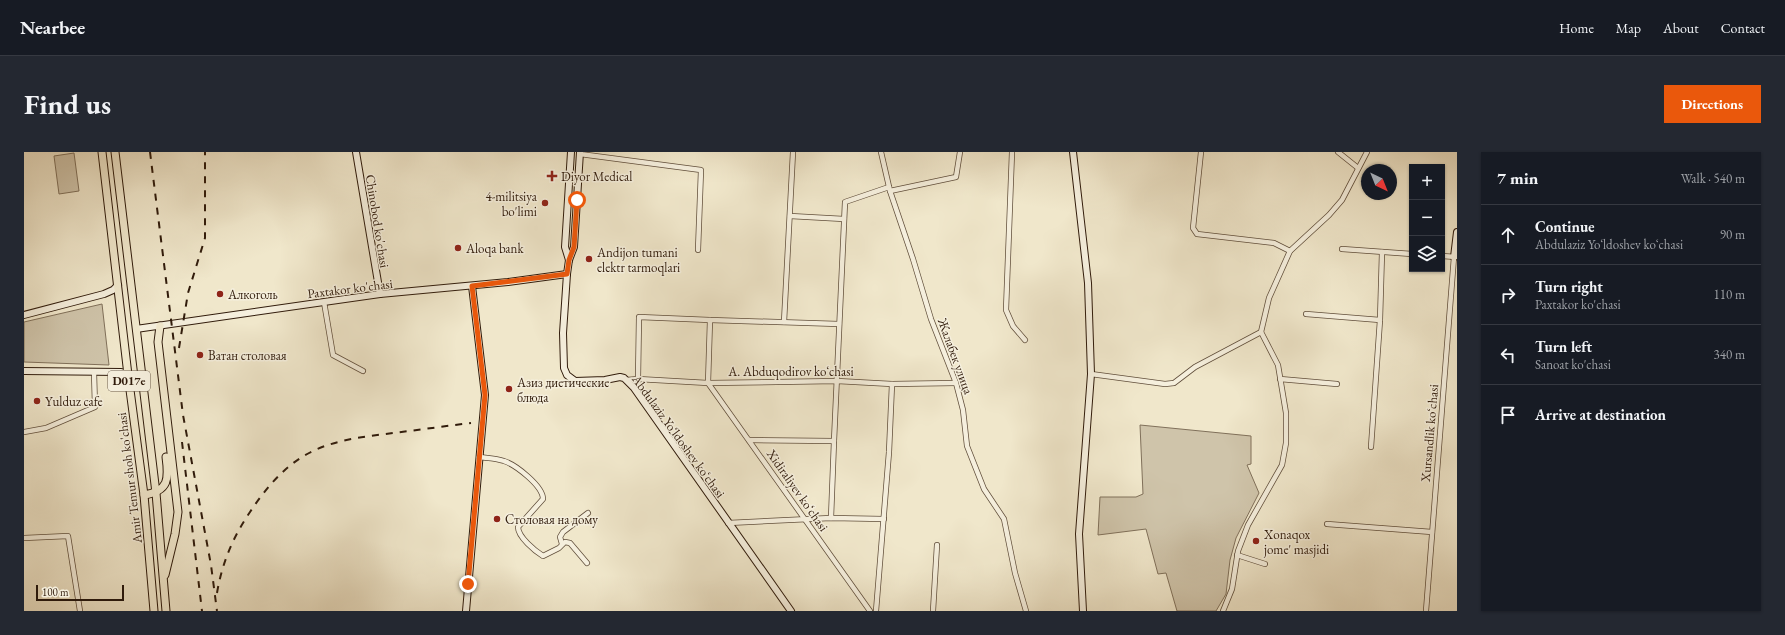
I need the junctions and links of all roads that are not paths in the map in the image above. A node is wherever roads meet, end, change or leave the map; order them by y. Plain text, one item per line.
1 (102, 152) edge
2 (115, 152) edge
3 (356, 152) edge
4 (571, 152) edge
5 (793, 152) edge
6 (880, 152) edge
7 (960, 152) edge
8 (1012, 152) edge
9 (1073, 152) edge
10 (1201, 152) edge
11 (1338, 152) edge
12 (1367, 152) edge
13 (580, 153) edge
14 (1358, 168) junction
15 (890, 189) junction
16 (790, 216) junction
17 (844, 219) junction
18 (1457, 232) edge
19 (1342, 249) dead end
20 (698, 250) dead end
21 (1290, 250) junction
22 (1382, 252) junction
23 (1409, 254) edge
24 (1445, 256) edge
25 (1456, 257) edge
26 (569, 260) junction
27 (567, 274) junction
28 (118, 285) junction
29 (472, 286) junction
30 (380, 294) junction
31 (324, 302) junction
32 (1306, 314) dead end
33 (24, 315) edge
34 (710, 320) junction
35 (1380, 320) junction
36 (784, 322) junction
37 (839, 324) junction
38 (160, 326) junction
39 (136, 329) junction
40 (1261, 332) junction
41 (1025, 340) dead end
42 (24, 371) edge
43 (363, 371) dead end
44 (94, 372) junction
45 (1091, 374) junction
46 (128, 376) junction
47 (638, 379) junction
48 (1280, 379) junction
49 (626, 380) junction
50 (837, 382) junction
51 (708, 383) junction
52 (956, 383) junction
53 (892, 384) junction
54 (1337, 384) dead end
55 (24, 432) edge
56 (749, 440) junction
57 (834, 441) junction
58 (1371, 448) dead end
59 (480, 456) junction
60 (156, 493) junction
61 (144, 495) junction
62 (588, 513) dead end
63 (831, 518) junction
64 (805, 519) junction
65 (884, 519) junction
66 (728, 523) junction
67 (1327, 524) dead end
68 (1432, 532) junction
69 (24, 538) edge
70 (562, 544) junction
71 (937, 545) dead end
72 (1237, 555) junction
73 (587, 563) dead end
74 (1265, 564) dead end
75 (164, 579) junction
76 (80, 611) edge
77 (154, 611) edge
78 (166, 611) edge
79 (466, 611) edge
80 (791, 611) edge
81 (870, 611) edge
82 (876, 611) edge
83 (933, 611) edge
84 (1026, 611) edge
85 (1083, 611) edge
86 (1223, 611) edge
87 (1426, 611) edge

1 - 28 main road, Amir Temur shoh ko'chasi / D017e
2 - 39 main road, Amir Temur shoh ko'chasi / D017e
3 - 30 main road, Chinobod ko'chasi
4 - 26 main road, Abdulaziz Yoʻldoshev koʻchasi
5 - 16 street
6 - 15 street, Жалабек улица
7 - 15 street
8 - 41 street
9 - 45 main road
10 - 21 street
11 - 14 street
12 - 14 street
13 - 20 street
13 - 26 main road, Abdulaziz Yoʻldoshev koʻchasi
14 - 21 street
15 - 17 street
15 - 52 street, Жалабек улица
16 - 17 street
16 - 36 street
17 - 37 street
18 - 25 main road
19 - 22 street
21 - 40 street
22 - 23 street
22 - 35 street
24 - 25 street
25 - 68 street, Xursandlik koʻchasi
26 - 27 main road, Abdulaziz Yoʻldoshev koʻchasi
27 - 29 main road, Paxtakor ko'chasi
27 - 49 main road, Abdulaziz Yoʻldoshev koʻchasi
28 - 33 main road
28 - 46 main road, Amir Temur shoh ko'chasi / D017e
29 - 30 main road, Paxtakor ko'chasi
29 - 59 main road
30 - 31 main road, Paxtakor ko'chasi
31 - 38 main road, Paxtakor ko'chasi
31 - 43 street
32 - 35 street
34 - 36 street
34 - 47 street
34 - 51 street
35 - 58 street
36 - 37 street
37 - 50 street
38 - 39 main road, Paxtakor ko'chasi
38 - 60 main road
38 - 75 main road
39 - 60 main road, Amir Temur shoh ko'chasi / D017e
40 - 45 street
40 - 48 street
42 - 44 main road
44 - 46 main road
44 - 55 street
45 - 85 main road
46 - 61 main road, Amir Temur shoh ko'chasi / D017e
47 - 49 street, A. Abduqodirov koʻchasi
47 - 51 street, A. Abduqodirov koʻchasi
48 - 54 street
48 - 72 street
49 - 66 main road, Abdulaziz Yoʻldoshev koʻchasi
50 - 51 street, A. Abduqodirov koʻchasi
50 - 53 street, A. Abduqodirov koʻchasi
50 - 57 street
51 - 56 street, Xidiraliyev koʻchasi
52 - 53 street, A. Abduqodirov koʻchasi
52 - 84 street, Жалабек улица
53 - 65 street
56 - 57 street
56 - 64 street, Xidiraliyev koʻchasi
57 - 63 street
59 - 70 street
59 - 79 main road
60 - 61 main road
60 - 75 main road, Amir Temur shoh ko'chasi / D017e
61 - 77 main road, Amir Temur shoh ko'chasi / D017e
62 - 70 street
63 - 64 street
63 - 65 street
64 - 66 street
64 - 81 street, Xidiraliyev koʻchasi
65 - 82 street
66 - 80 main road, Abdulaziz Yoʻldoshev koʻchasi
67 - 68 street
68 - 87 street, Xursandlik koʻchasi
69 - 76 street
70 - 73 street
71 - 83 street
72 - 74 street
72 - 86 street
75 - 78 main road, Amir Temur shoh ko'chasi / D017e

